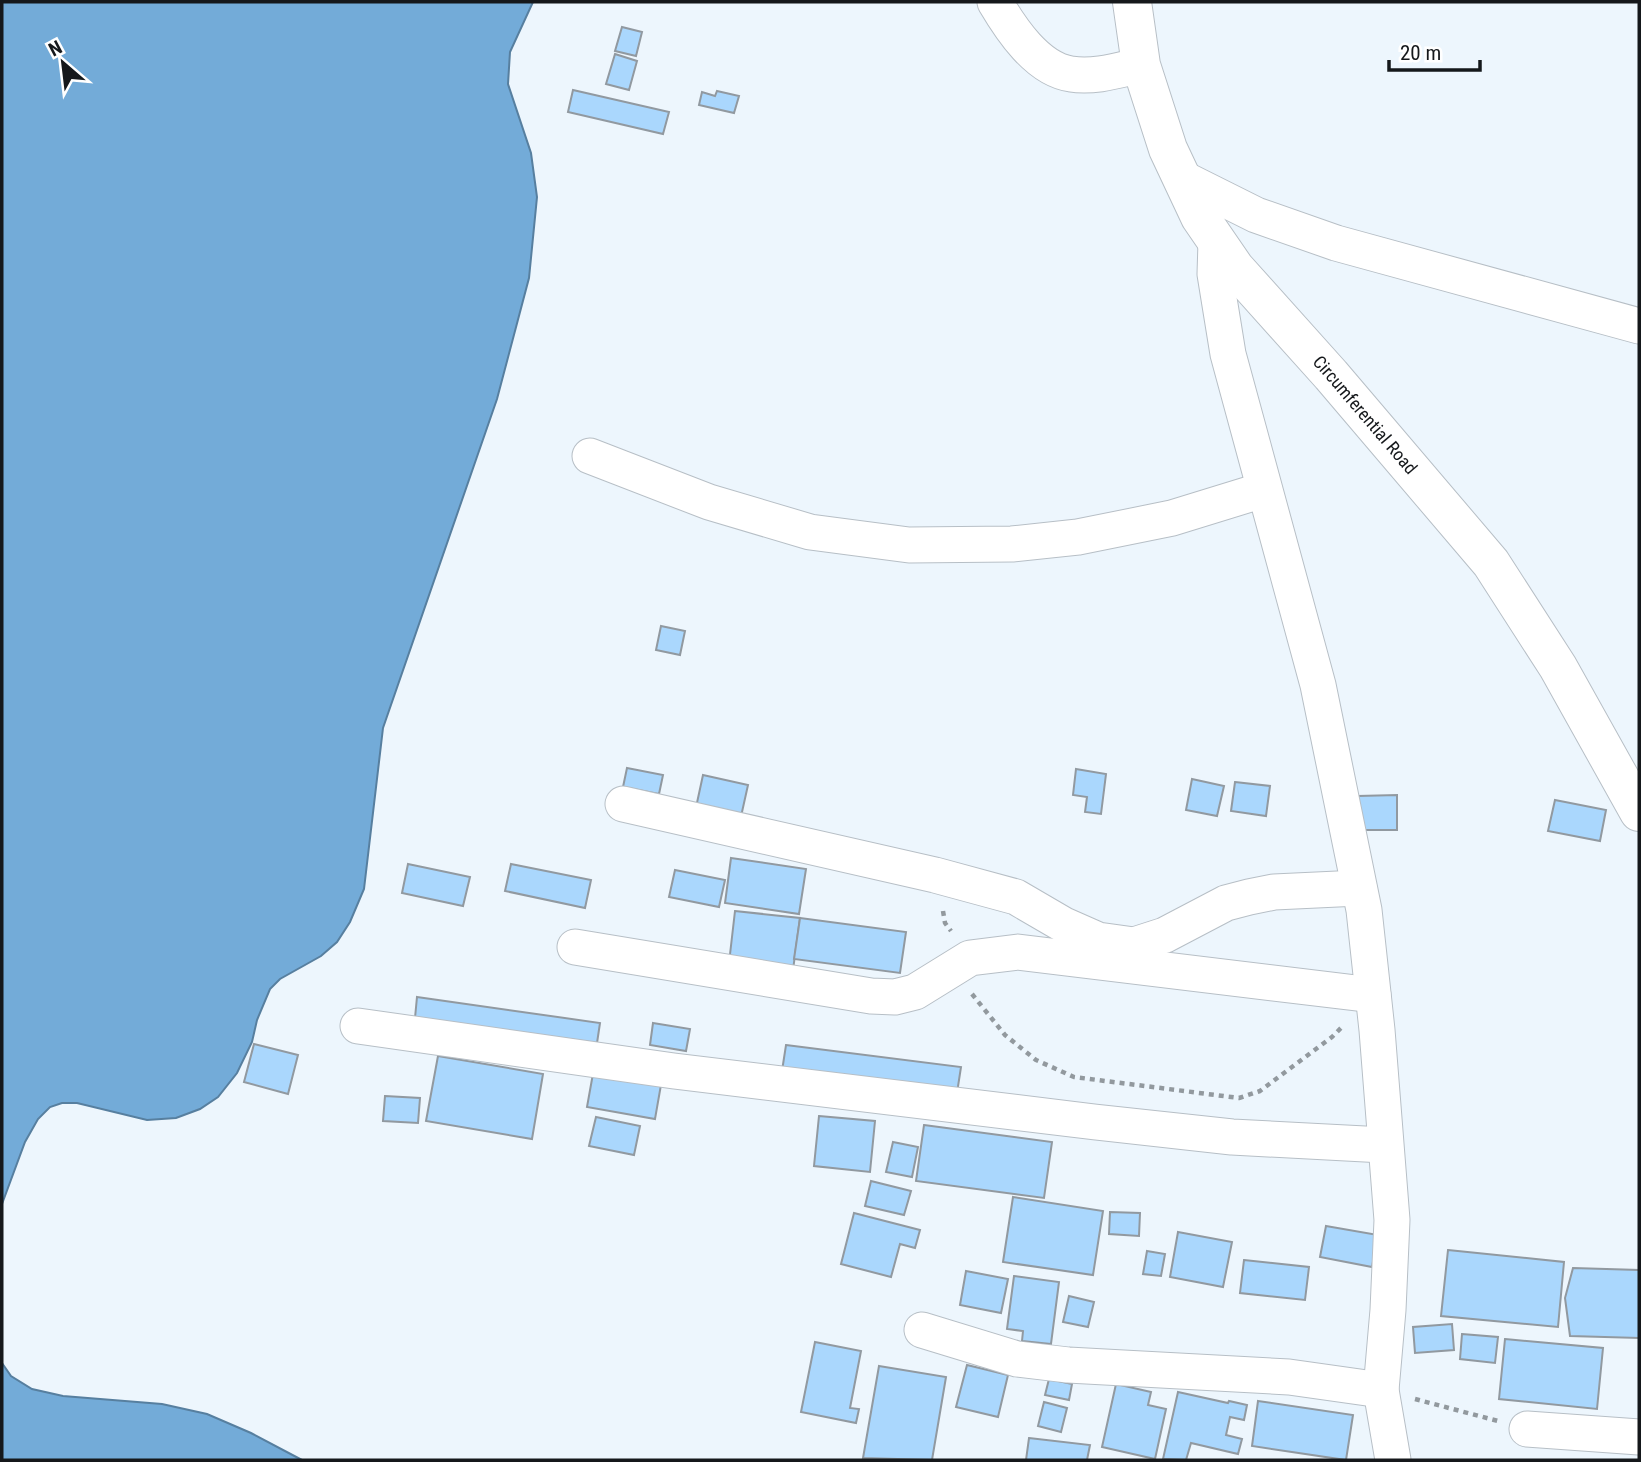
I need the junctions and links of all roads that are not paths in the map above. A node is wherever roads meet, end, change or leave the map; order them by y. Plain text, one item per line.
1 (995, 2) edge
2 (1132, 2) edge
3 (1141, 65) junction
4 (1182, 178) junction
5 (1216, 242) junction
6 (1639, 326) edge
7 (590, 456) dead end
8 (1264, 490) junction
9 (623, 804) dead end
10 (1639, 813) edge
11 (1359, 888) junction
12 (575, 947) dead end
13 (1373, 995) junction
14 (358, 1026) dead end
15 (1384, 1145) junction
16 (922, 1330) dead end
17 (1381, 1390) junction
18 (1527, 1429) road end
19 (1639, 1437) edge
20 (1393, 1460) edge

1 - 3 street
2 - 3 main road, Circumferential Road
3 - 4 main road, Circumferential Road
4 - 5 main road, Circumferential Road
4 - 6 street
5 - 8 street
5 - 10 main road, Circumferential Road
7 - 8 street
8 - 11 street
9 - 11 street
11 - 13 street
12 - 13 street
13 - 15 street
14 - 15 street
15 - 17 street
16 - 17 street
17 - 20 street
18 - 19 street

